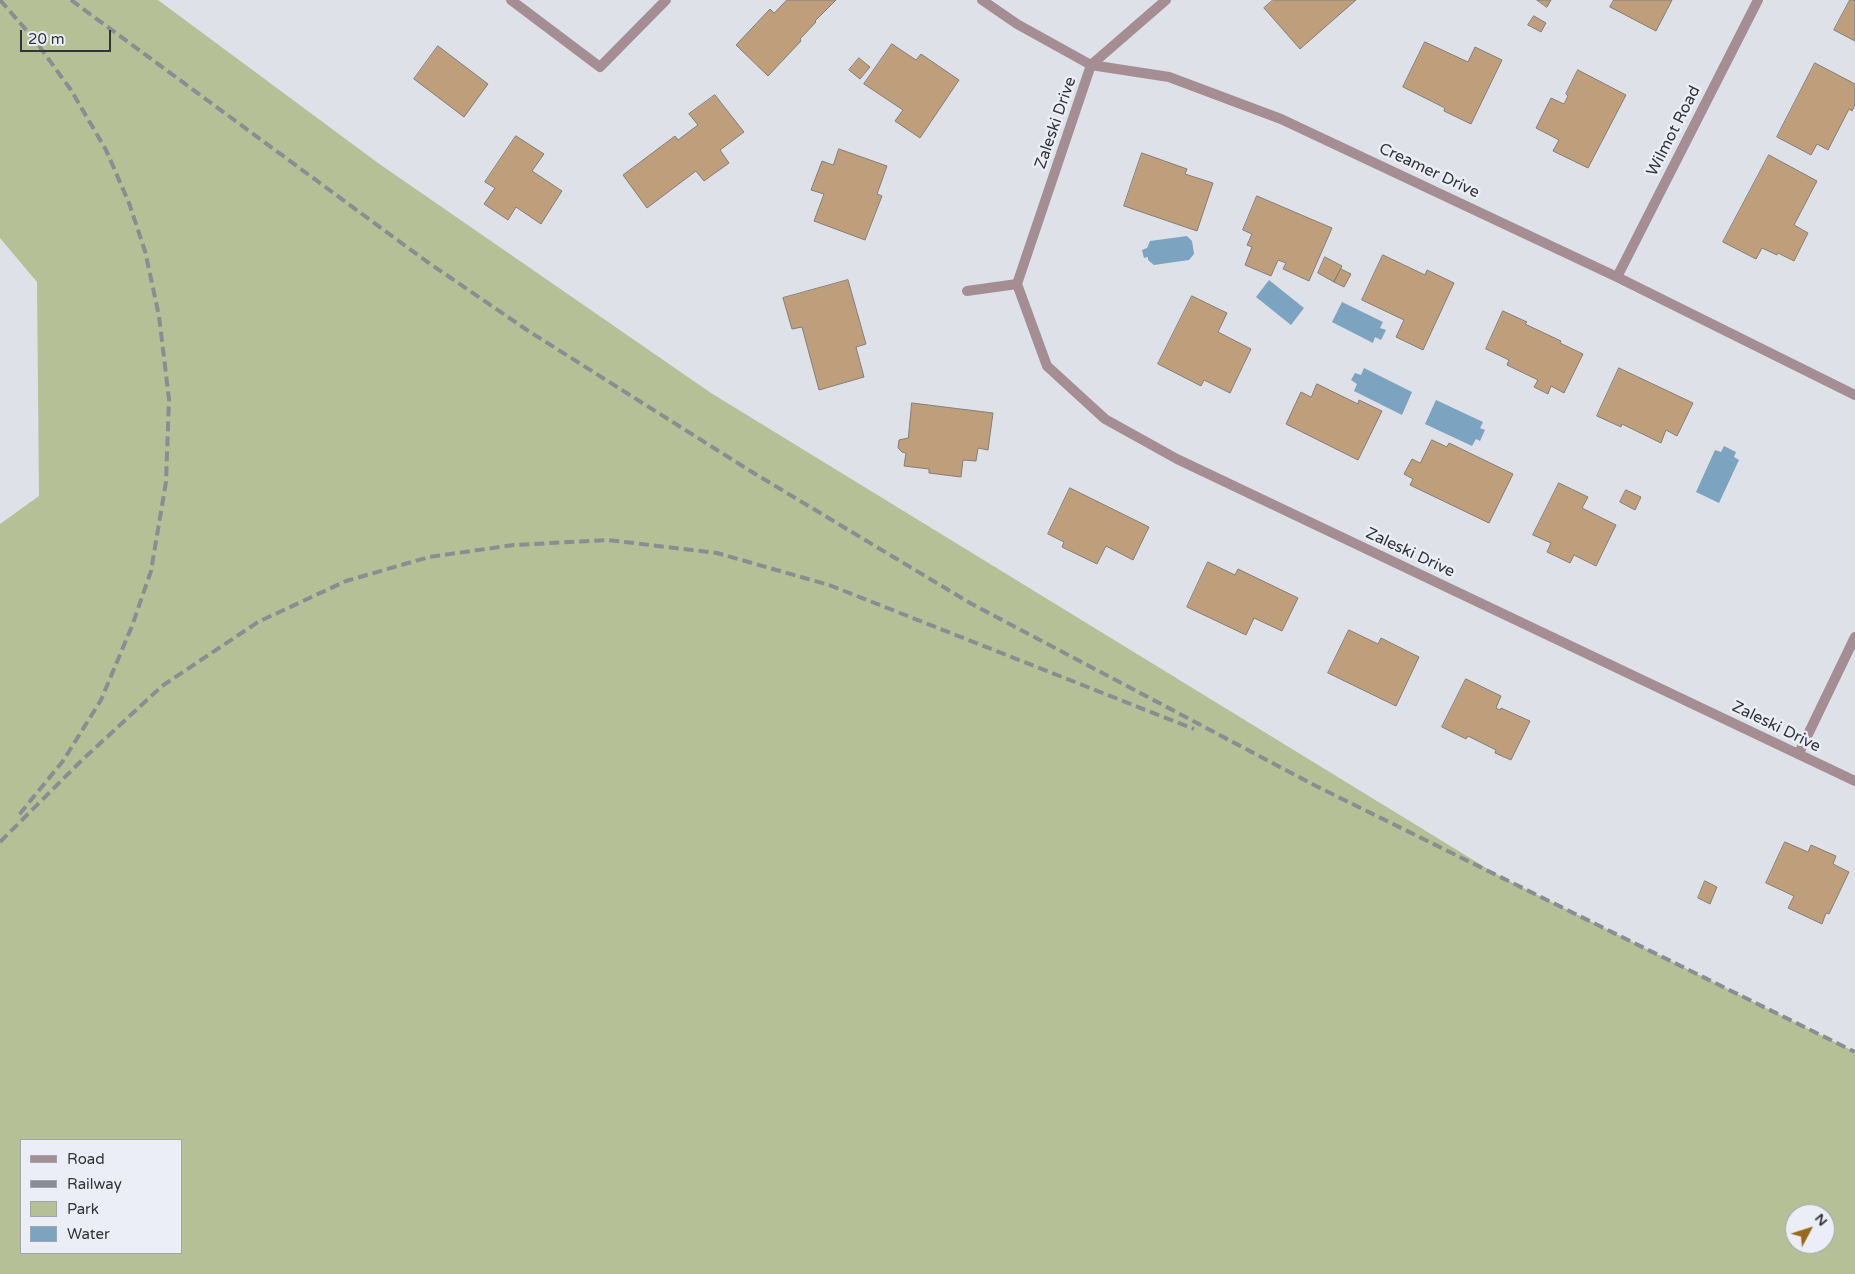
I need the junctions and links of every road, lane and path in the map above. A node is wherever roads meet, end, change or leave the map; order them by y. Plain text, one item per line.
1 (511, 0) edge
2 (666, 0) edge
3 (982, 0) edge
4 (1166, 0) edge
5 (1758, 0) edge
6 (1091, 65) junction
7 (1617, 276) junction
8 (1017, 284) junction
9 (967, 291) dead end
10 (1855, 395) edge
11 (1855, 636) edge
12 (1799, 754) junction
13 (1855, 782) edge

1 - 2 street
3 - 6 street, Creamer Drive
4 - 6 street, Zaleski Drive
5 - 7 street, Wilmot Road
6 - 7 street, Creamer Drive
6 - 8 street, Zaleski Drive
7 - 10 street, Creamer Drive
8 - 9 street
8 - 12 street, Zaleski Drive
11 - 12 street
12 - 13 street, Zaleski Drive

